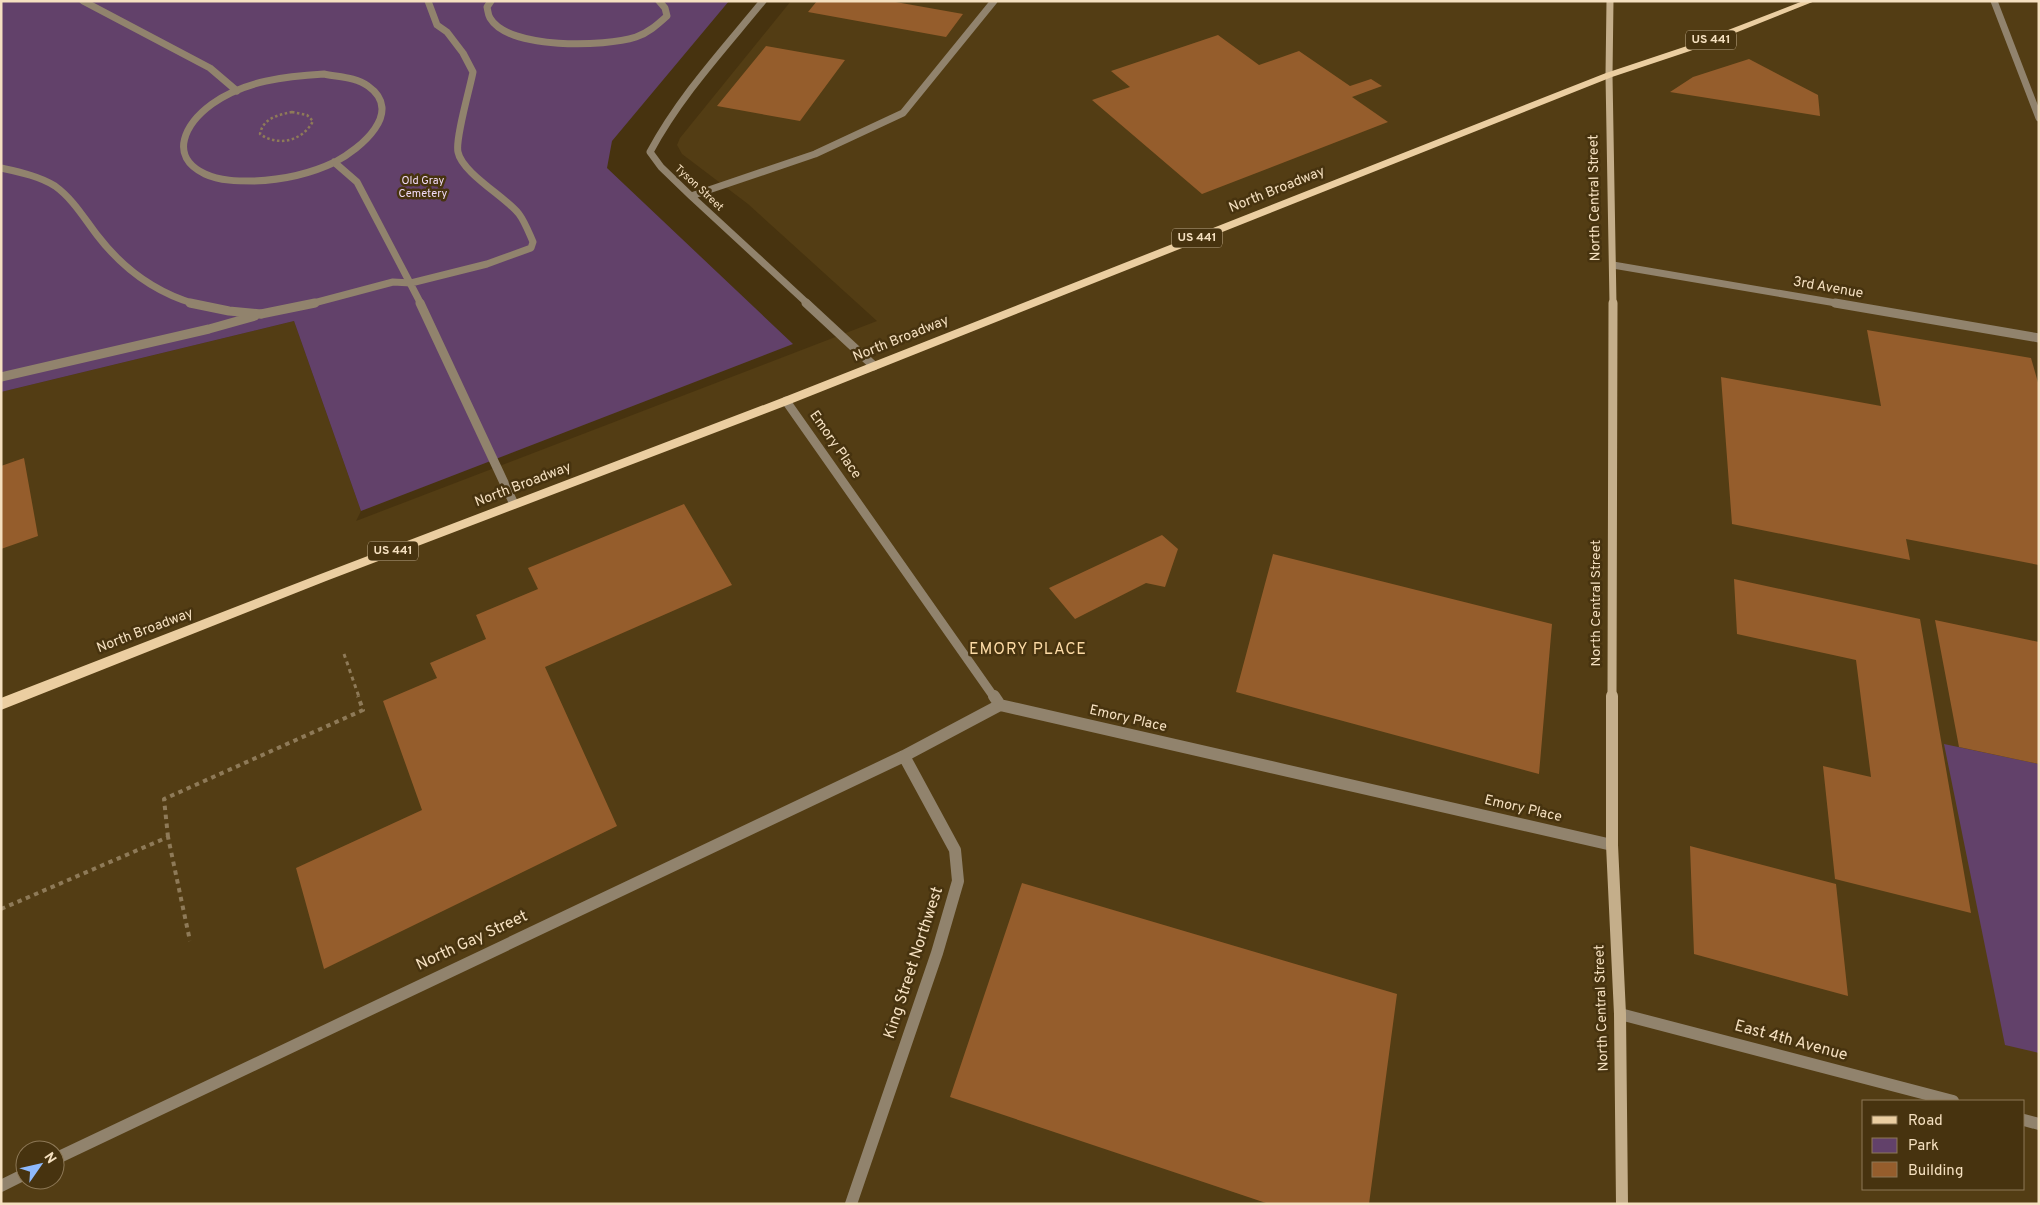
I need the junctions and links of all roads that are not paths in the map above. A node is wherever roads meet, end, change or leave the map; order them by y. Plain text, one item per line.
1 (83, 1) edge
2 (428, 1) edge
3 (491, 1) edge
4 (659, 1) edge
5 (763, 1) edge
6 (994, 1) edge
7 (1610, 1) edge
8 (1811, 1) edge
9 (1994, 1) edge
10 (1609, 74) junction
11 (237, 91) junction
12 (2039, 118) edge
13 (334, 162) junction
14 (1, 168) edge
15 (691, 196) junction
16 (1613, 265) junction
17 (411, 283) junction
18 (261, 314) junction
19 (2039, 338) edge
20 (874, 366) junction
21 (1, 377) edge
22 (786, 401) junction
23 (514, 504) junction
24 (1, 704) edge
25 (1000, 705) junction
26 (904, 756) junction
27 (1612, 845) junction
28 (1620, 1014) junction
29 (1949, 1100) edge
30 (2025, 1120) edge
31 (2039, 1124) edge
32 (65, 1154) edge
33 (15, 1179) edge
34 (1, 1186) edge
35 (851, 1204) edge
36 (1622, 1204) edge

1 - 11 street
2 - 17 street
3 - 4 street
5 - 15 street, Tyson Street
6 - 15 street
7 - 10 main road, North Central Street
8 - 10 main road, North Broadway / US 441
9 - 12 street
10 - 16 main road, North Central Street
10 - 20 main road, North Broadway / US 441
11 - 13 street
11 - 13 street
13 - 17 street
14 - 18 street
15 - 20 street, Tyson Street
16 - 19 street, 3rd Avenue
16 - 27 main road, North Central Street
17 - 18 street
17 - 23 street
18 - 21 street
20 - 22 main road, North Broadway / US 441
22 - 23 main road, North Broadway / US 441
22 - 25 street, Emory Place
23 - 24 main road, North Broadway / US 441
25 - 26 street
25 - 27 street, Emory Place
26 - 32 street, North Gay Street
26 - 35 street, King Street Northwest
27 - 28 main road, North Central Street
28 - 29 street, East 4th Avenue
28 - 36 main road, North Central Street
30 - 31 street
33 - 34 street

